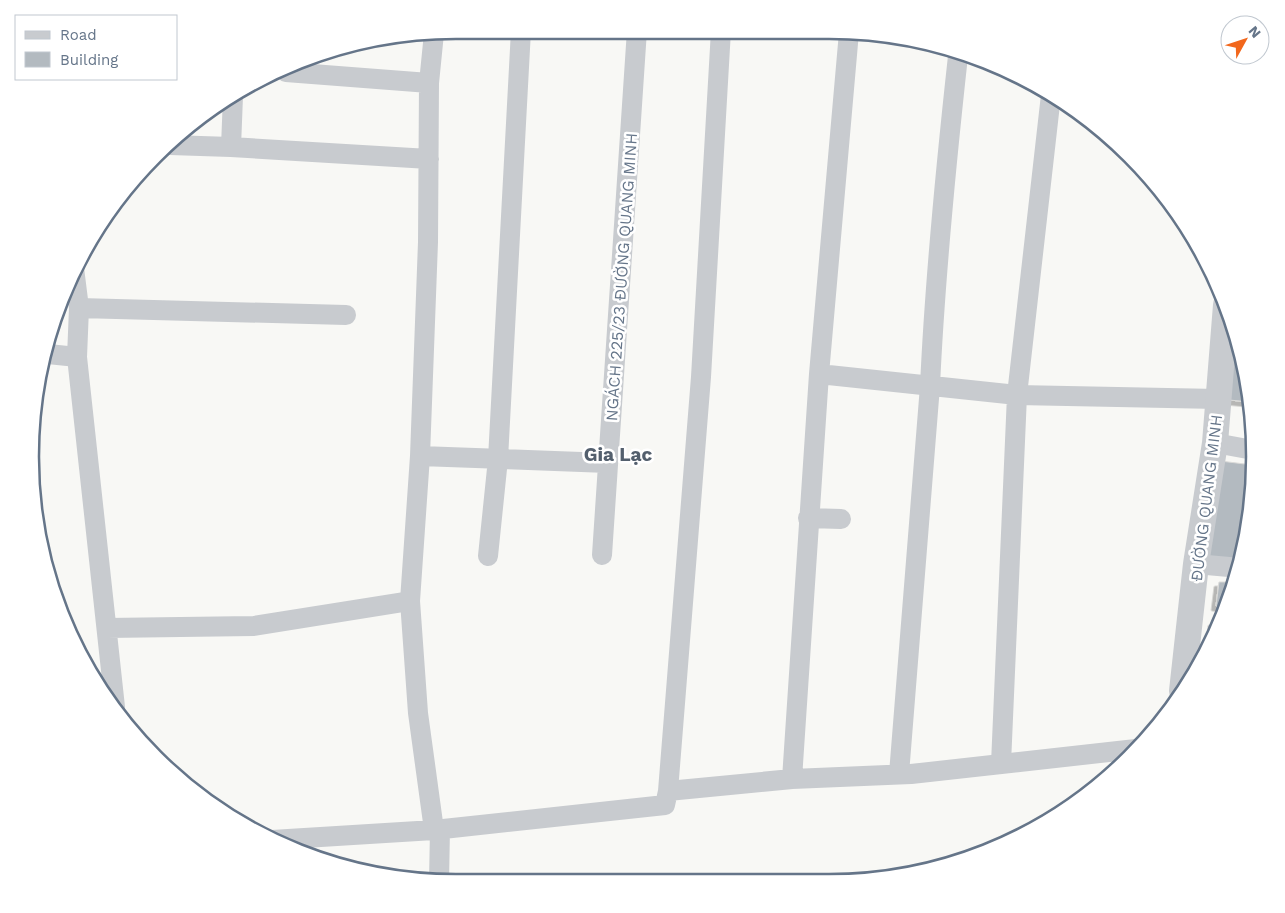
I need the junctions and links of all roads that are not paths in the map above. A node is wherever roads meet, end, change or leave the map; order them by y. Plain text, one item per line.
1 (521, 39) edge
2 (637, 39) edge
3 (720, 39) edge
4 (433, 40) edge
5 (848, 40) edge
6 (958, 59) edge
7 (293, 73) edge
8 (429, 83) junction
9 (1050, 103) edge
10 (233, 104) edge
11 (177, 146) edge
12 (231, 147) junction
13 (429, 160) junction
14 (76, 286) edge
15 (78, 308) junction
16 (346, 316) dead end
17 (1224, 323) edge
18 (52, 354) edge
19 (77, 357) junction
20 (819, 374) junction
21 (930, 386) junction
22 (1017, 395) junction
23 (1218, 399) junction
24 (1215, 443) junction
25 (1246, 449) edge
26 (420, 456) junction
27 (498, 458) junction
28 (608, 463) junction
29 (808, 518) junction
30 (841, 519) dead end
31 (602, 555) dead end
32 (488, 556) dead end
33 (1196, 564) junction
34 (1231, 567) edge
35 (410, 601) junction
36 (107, 628) junction
37 (1184, 676) edge
38 (114, 696) edge
39 (1126, 750) edge
40 (1001, 764) junction
41 (899, 774) junction
42 (792, 779) junction
43 (668, 791) junction
44 (437, 829) junction
45 (290, 839) edge
46 (439, 873) edge

1 - 27 street
2 - 28 street, NGÁCH 225/23 ĐƯỜNG QUANG MINH
3 - 43 street
4 - 8 street
5 - 20 street
6 - 21 street
7 - 8 street
8 - 13 street
9 - 22 street
10 - 12 street
11 - 12 street
12 - 13 street
13 - 26 street
14 - 15 street
15 - 16 street
15 - 19 street
17 - 23 street, ĐƯỜNG QUANG MINH
18 - 19 street
19 - 36 street
20 - 21 street
20 - 29 street
21 - 22 street
21 - 41 street
22 - 23 street
22 - 40 street
23 - 24 street, ĐƯỜNG QUANG MINH
24 - 25 street
24 - 33 street, ĐƯỜNG QUANG MINH
26 - 27 street
26 - 35 street
27 - 28 street
27 - 32 street
28 - 31 street, NGÁCH 225/23 ĐƯỜNG QUANG MINH
29 - 30 street
29 - 42 street
33 - 34 street
33 - 37 street, ĐƯỜNG QUANG MINH
35 - 36 street
35 - 44 street
36 - 38 street
39 - 40 street
40 - 41 street
41 - 42 street
42 - 43 street
43 - 44 street
44 - 45 street
44 - 46 street

